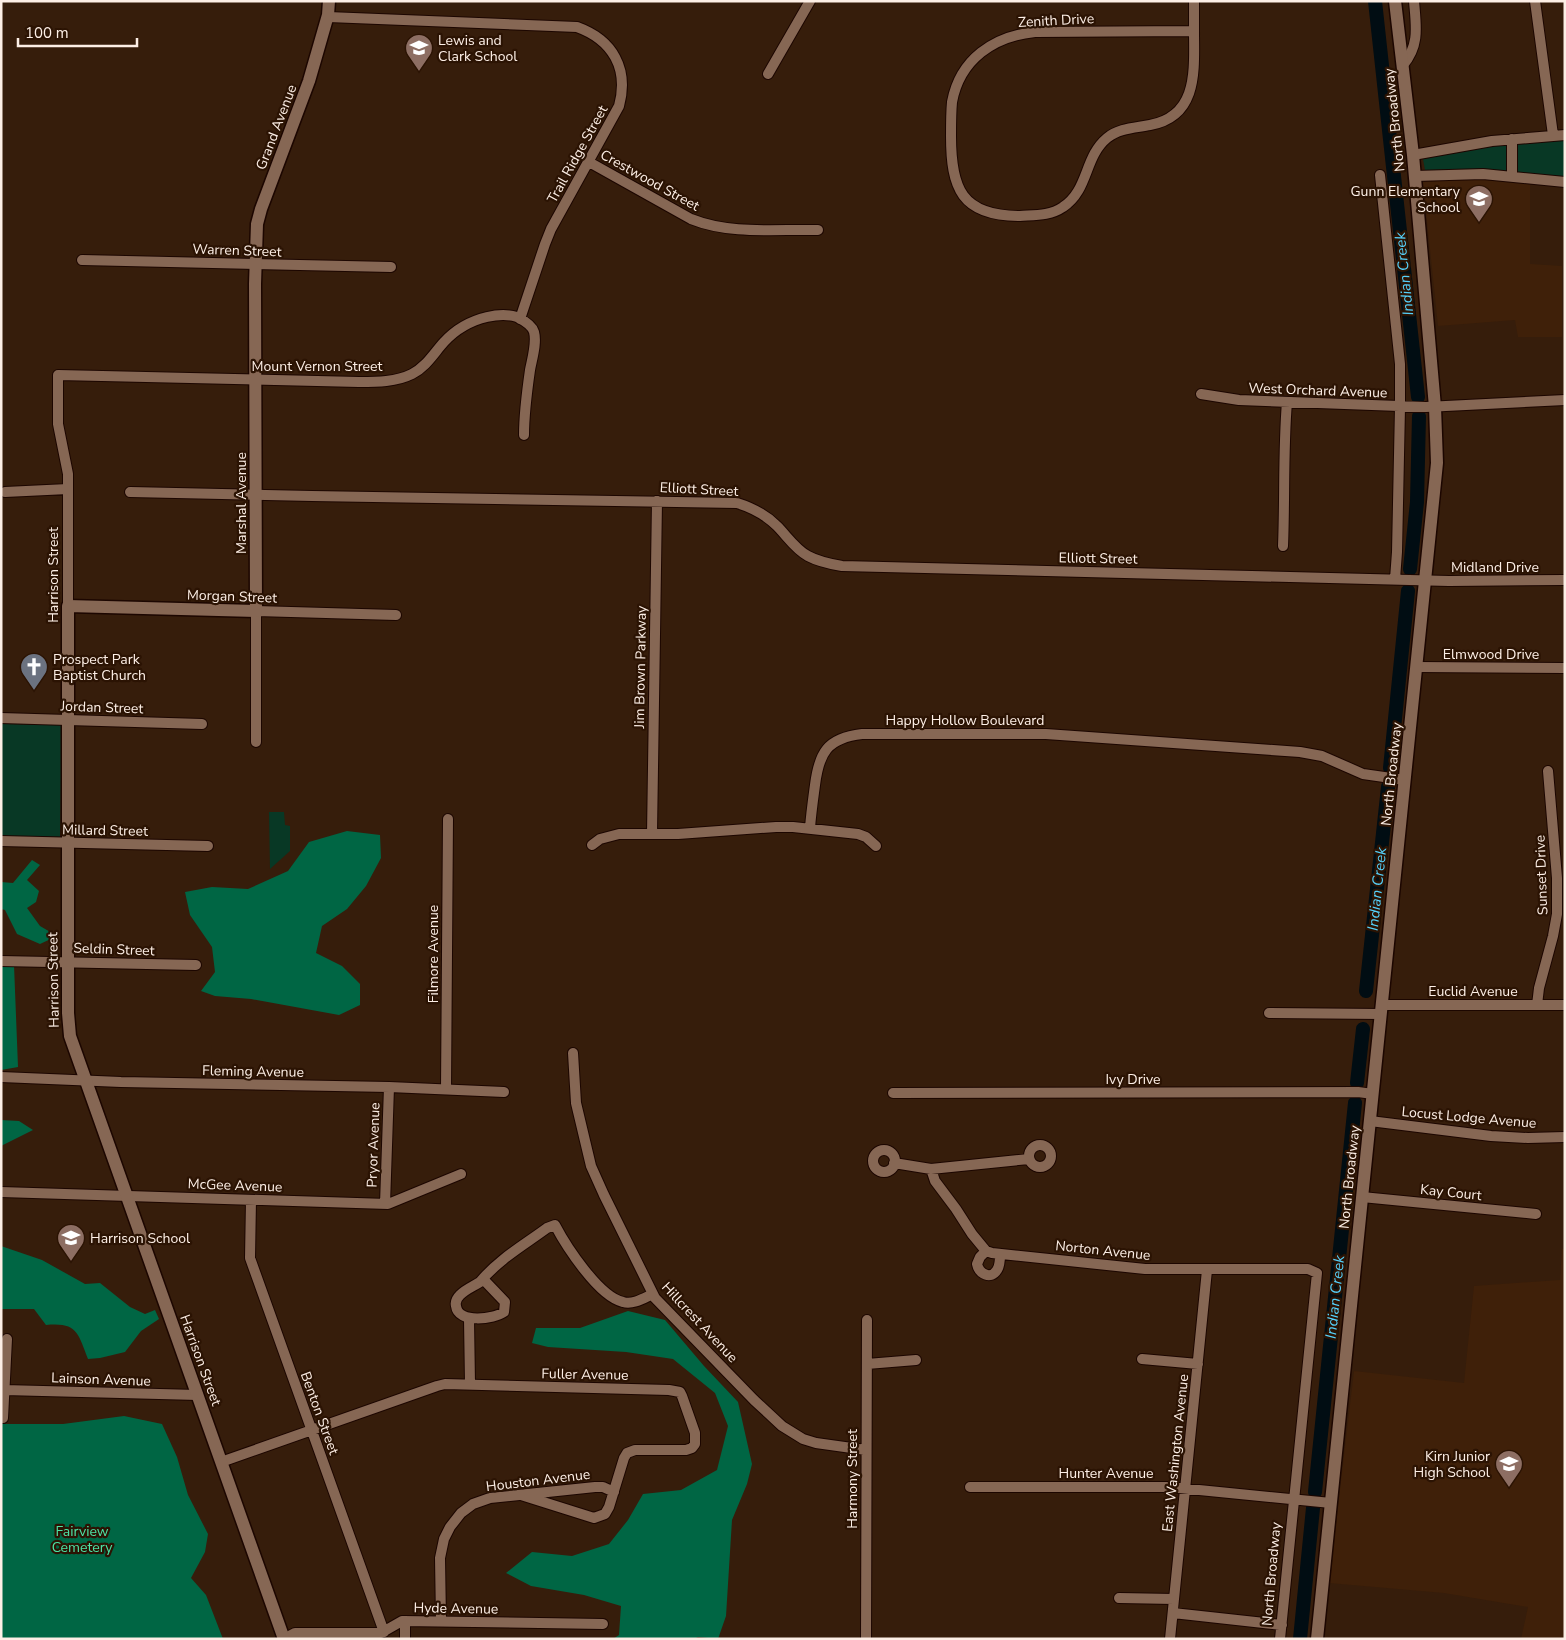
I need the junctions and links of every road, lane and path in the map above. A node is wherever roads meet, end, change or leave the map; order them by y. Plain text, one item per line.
1 (329, 1) edge
2 (810, 1) edge
3 (1194, 1) edge
4 (1394, 1) edge
5 (1414, 1) edge
6 (1535, 1) edge
7 (328, 17) junction
8 (1194, 30) junction
9 (1403, 65) junction
10 (768, 74) dead end
11 (1565, 135) edge
12 (1553, 136) junction
13 (1512, 139) junction
14 (1413, 155) junction
15 (589, 162) junction
16 (1380, 175) dead end
17 (1415, 176) junction
18 (1509, 176) junction
19 (1565, 182) edge
20 (818, 230) dead end
21 (82, 260) dead end
22 (255, 264) junction
23 (390, 267) dead end
24 (520, 319) junction
25 (58, 375) joint
26 (255, 380) junction
27 (1201, 394) dead end
28 (1565, 400) edge
29 (1286, 402) junction
30 (1435, 406) junction
31 (1400, 407) junction
32 (524, 434) dead end
33 (68, 489) junction
34 (5, 492) dead end
35 (130, 492) dead end
36 (256, 495) junction
37 (658, 501) junction
38 (1283, 546) dead end
39 (1395, 579) junction
40 (1426, 580) junction
41 (1565, 580) edge
42 (68, 606) junction
43 (256, 611) junction
44 (396, 615) dead end
45 (1417, 667) junction
46 (1565, 668) edge
47 (1, 718) edge
48 (67, 720) junction
49 (202, 724) dead end
50 (256, 742) dead end
51 (1548, 772) dead end
52 (1405, 780) junction
53 (448, 820) dead end
54 (810, 828) junction
55 (652, 834) junction
56 (1, 841) edge
57 (68, 843) junction
58 (592, 844) dead end
59 (208, 846) dead end
60 (876, 846) dead end
61 (1, 961) edge
62 (67, 962) junction
63 (196, 965) dead end
64 (1537, 1005) junction
65 (1565, 1005) edge
66 (1381, 1009) junction
67 (1270, 1013) dead end
68 (573, 1053) dead end
69 (1, 1077) edge
70 (85, 1080) junction
71 (389, 1087) junction
72 (446, 1089) junction
73 (504, 1092) dead end
74 (893, 1093) dead end
75 (1373, 1094) junction
76 (1370, 1121) junction
77 (1565, 1137) edge
78 (1029, 1159) dead end
79 (894, 1163) dead end
80 (931, 1169) junction
81 (461, 1174) dead end
82 (1, 1192) edge
83 (127, 1196) junction
84 (1362, 1197) junction
85 (251, 1200) junction
86 (385, 1204) junction
87 (1536, 1214) dead end
88 (986, 1251) junction
89 (1000, 1254) junction
90 (1207, 1270) junction
91 (1317, 1273) joint
92 (483, 1279) junction
93 (653, 1294) junction
94 (469, 1319) junction
95 (867, 1320) dead end
96 (7, 1339) dead end
97 (1142, 1359) dead end
98 (916, 1360) dead end
99 (867, 1364) junction
100 (1198, 1364) junction
101 (470, 1384) junction
102 (4, 1390) junction
103 (198, 1396) junction
104 (3, 1418) dead end
105 (312, 1430) junction
106 (866, 1450) junction
107 (221, 1462) junction
108 (970, 1488) dead end
109 (1185, 1488) junction
110 (614, 1492) junction
111 (521, 1495) junction
112 (1293, 1499) junction
113 (1331, 1502) junction
114 (1119, 1598) dead end
115 (1174, 1599) junction
116 (1173, 1613) junction
117 (405, 1621) junction
118 (441, 1621) junction
119 (603, 1624) dead end
120 (1282, 1625) junction
121 (384, 1632) junction
122 (284, 1639) edge
123 (405, 1639) edge
124 (866, 1639) edge
125 (1170, 1639) edge
126 (1280, 1639) edge
127 (1317, 1639) edge

1 - 7 street, Grand Avenue
2 - 10 street
3 - 8 street, Zenith Drive
4 - 9 street, North Broadway
5 - 9 street
6 - 12 street
7 - 15 street, Trail Ridge Street
7 - 22 street, Grand Avenue
8 - 8 street, Zenith Drive
9 - 14 street, North Broadway
11 - 12 street
12 - 13 street
13 - 14 street
13 - 18 street
14 - 17 street, North Broadway
15 - 20 street, Crestwood Street
15 - 24 street, Trail Ridge Street
16 - 31 street
17 - 18 street
17 - 30 street, North Broadway
18 - 19 street
21 - 22 street, Warren Street
22 - 23 street, Warren Street
22 - 26 street, Marshal Avenue
24 - 26 street, Mount Vernon Street
24 - 32 street
25 - 26 street, Mount Vernon Street
25 - 33 street, Harrison Street
26 - 36 street, Marshal Avenue
27 - 29 street, West Orchard Avenue
28 - 30 street, West Orchard Avenue
29 - 31 street, West Orchard Avenue
29 - 38 street
30 - 31 street, West Orchard Avenue
30 - 40 street, North Broadway
31 - 39 street
33 - 34 street
33 - 42 street, Harrison Street
35 - 36 street, Elliott Street
36 - 37 street, Elliott Street
36 - 43 street, Marshal Avenue
37 - 39 street, Elliott Street
37 - 55 street, Jim Brown Parkway
39 - 40 street, Elliott Street
40 - 41 street, Midland Drive
40 - 45 street, North Broadway
42 - 43 street, Morgan Street
42 - 48 street, Harrison Street
43 - 44 street, Morgan Street
43 - 50 street, Marshal Avenue
45 - 46 street, Elmwood Drive
45 - 52 street, North Broadway
47 - 48 street, Jordan Street
48 - 49 street, Jordan Street
48 - 57 street, Harrison Street
51 - 64 street, Sunset Drive
52 - 54 street, Happy Hollow Boulevard
52 - 66 street, North Broadway
53 - 72 street, Filmore Avenue
54 - 55 street
54 - 60 street
55 - 58 street
56 - 57 street, Millard Street
57 - 59 street, Millard Street
57 - 62 street, Harrison Street
61 - 62 street, Seldin Street
62 - 63 street, Seldin Street
62 - 70 street, Harrison Street
64 - 65 street, Euclid Avenue
64 - 66 street, Euclid Avenue
66 - 67 street, Euclid Avenue
66 - 75 street, North Broadway
68 - 93 street, Hillcrest Avenue
69 - 70 street, Fleming Avenue
70 - 71 street, Fleming Avenue
70 - 83 street, Harrison Street
71 - 72 street, Fleming Avenue
71 - 86 street, Pryor Avenue
72 - 73 street, Fleming Avenue
74 - 75 street, Ivy Drive
75 - 76 street, North Broadway
76 - 77 street, Locust Lodge Avenue
76 - 84 street, North Broadway
78 - 80 street
79 - 80 street
80 - 88 street
81 - 86 street, McGee Avenue
82 - 83 street, McGee Avenue
83 - 85 street, McGee Avenue
83 - 103 street, Harrison Street
84 - 87 street, Kay Court
84 - 113 street, North Broadway
85 - 86 street, McGee Avenue
85 - 105 street, Benton Street
88 - 89 street, Norton Avenue
88 - 89 street
89 - 90 street, Norton Avenue
90 - 91 street, Norton Avenue
90 - 100 street, East Washington Avenue
91 - 112 street, North Broadway
92 - 93 street
92 - 94 street
92 - 94 street
93 - 106 street, Hillcrest Avenue
94 - 101 street
95 - 99 street, Harmony Street
96 - 102 street
97 - 100 street
98 - 99 street
99 - 106 street, Harmony Street
100 - 109 street, East Washington Avenue
101 - 105 street, Fuller Avenue
101 - 110 street, Fuller Avenue
102 - 103 street, Lainson Avenue
102 - 104 street
103 - 107 street, Harrison Street
105 - 107 street, Fuller Avenue
105 - 121 street, Benton Street
106 - 124 street, Harmony Street
107 - 122 street, Harrison Street
108 - 109 street, Hunter Avenue
109 - 112 street, Hunter Avenue
109 - 115 street, East Washington Avenue
110 - 111 street, Houston Avenue
110 - 111 street, Fuller Avenue
111 - 118 street, Houston Avenue
112 - 113 street, Hunter Avenue
112 - 120 street, North Broadway
113 - 127 street, North Broadway
114 - 115 street
115 - 116 street, East Washington Avenue
116 - 120 street
116 - 125 street, East Washington Avenue
117 - 118 street, Hyde Avenue
117 - 121 street, Hyde Avenue
117 - 123 street
118 - 119 street, Hyde Avenue
120 - 126 street, North Broadway
121 - 122 street, Hyde Avenue

